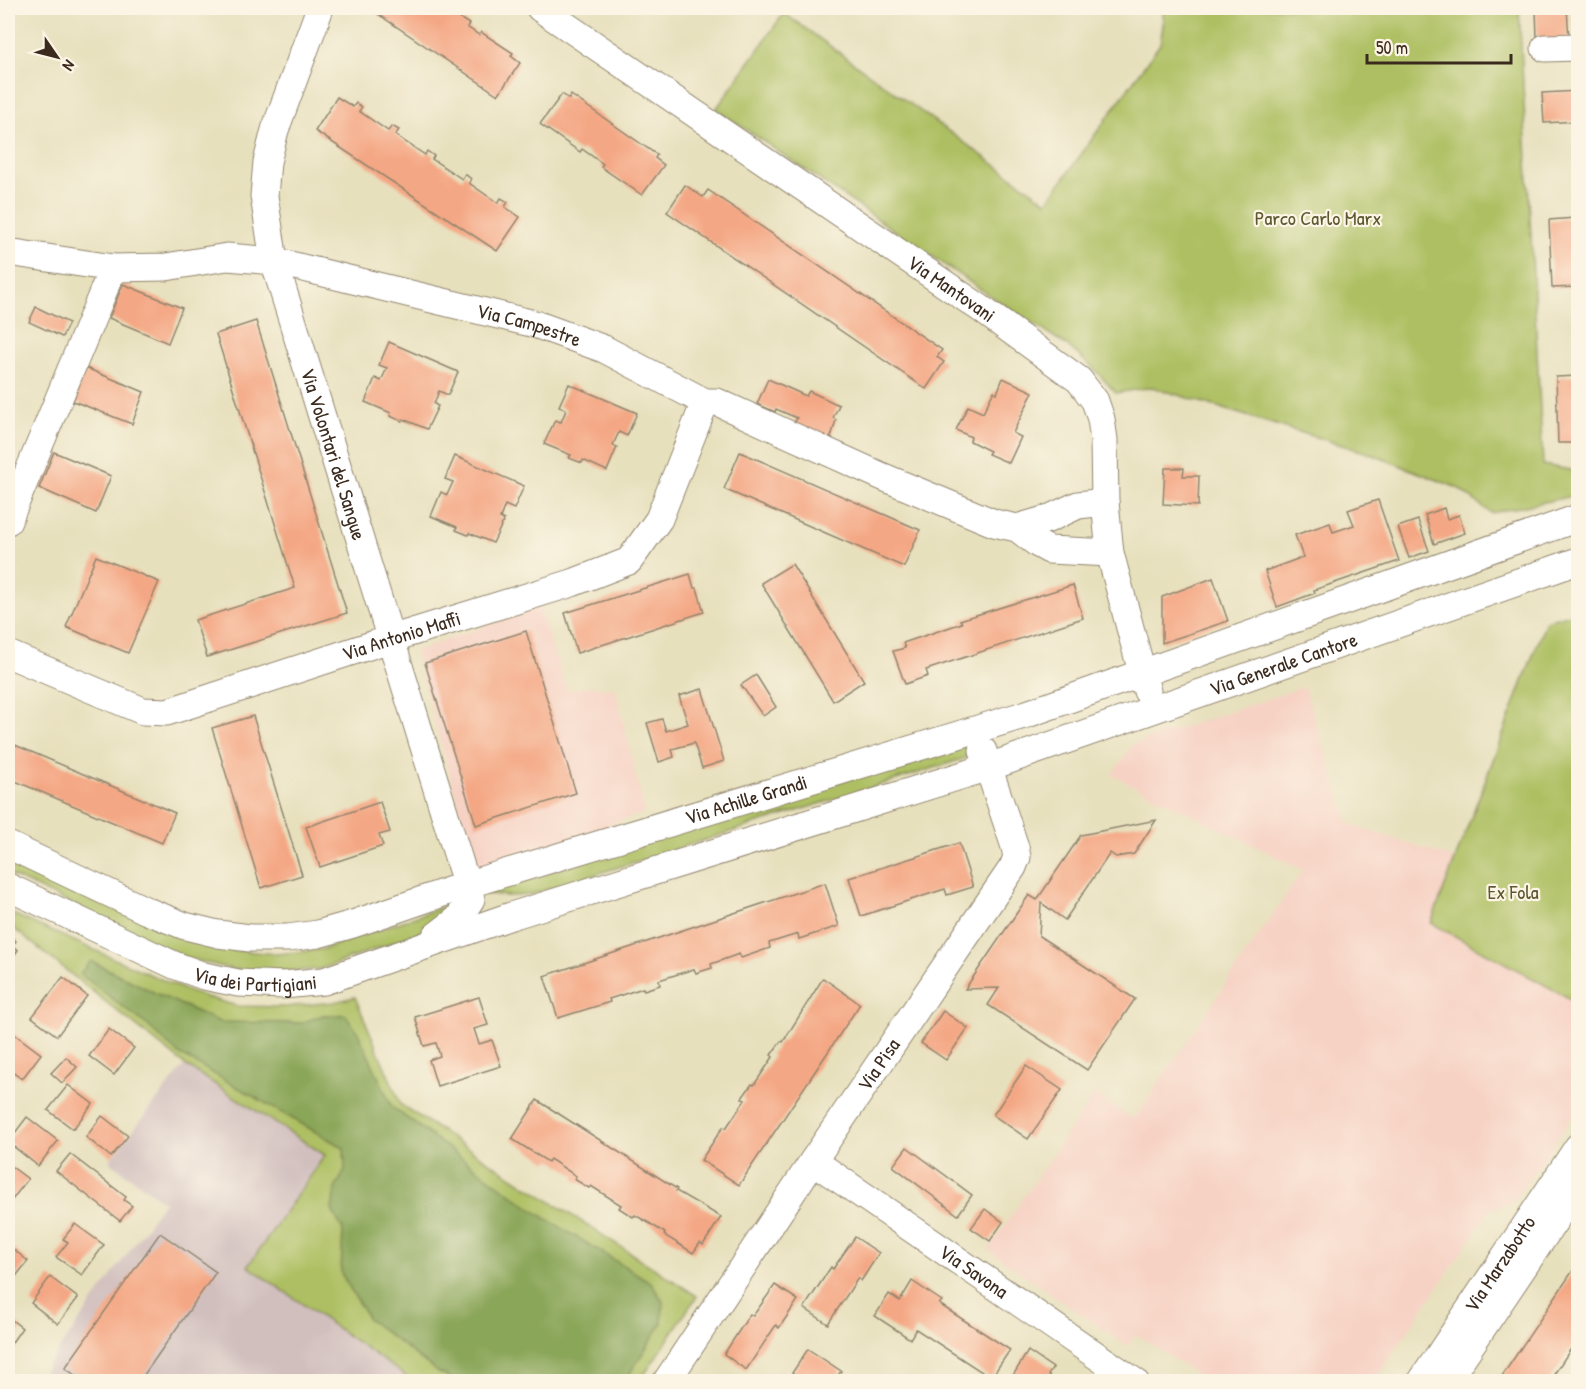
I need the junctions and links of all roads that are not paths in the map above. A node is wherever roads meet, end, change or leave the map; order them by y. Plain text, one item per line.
1 (320, 8) edge
2 (540, 8) edge
3 (1578, 47) edge
4 (1545, 48) dead end
5 (8, 252) edge
6 (274, 261) junction
7 (113, 268) junction
8 (705, 402) junction
9 (1105, 502) junction
10 (1578, 518) edge
11 (8, 521) edge
12 (1017, 528) junction
13 (1110, 553) junction
14 (1578, 561) edge
15 (390, 639) junction
16 (8, 654) edge
17 (1142, 674) junction
18 (1153, 709) junction
19 (1027, 714) joint
20 (975, 730) junction
21 (989, 767) junction
22 (8, 844) edge
23 (8, 887) edge
24 (468, 892) junction
25 (511, 916) junction
26 (421, 946) junction
27 (1578, 1147) edge
28 (813, 1161) junction
29 (1578, 1186) edge
30 (666, 1382) edge
31 (1135, 1382) edge
32 (1421, 1382) edge
33 (1446, 1382) edge

1 - 6 street, Via Volontari del Sangue
2 - 9 street, Via Mantovani
3 - 4 street
5 - 7 street, Via Campestre
6 - 7 street, Via Campestre
6 - 8 street, Via Campestre
6 - 15 street, Via Volontari del Sangue
7 - 11 street
8 - 12 street, Via Campestre
8 - 15 street, Via Antonio Maffi
9 - 12 street
9 - 13 street, Via Mantovani
10 - 17 street, Via Generale Cantore
12 - 13 street, Via Campestre
13 - 17 street, Via Mantovani
14 - 18 street, Via Generale Cantore
15 - 16 street, Via Antonio Maffi
15 - 24 street, Via Volontari del Sangue
17 - 18 street, Via Mantovani
17 - 19 street, Via Generale Cantore
18 - 21 street, Via Generale Cantore
19 - 20 street, Via Achille Grandi
20 - 21 street, Via Pisa
20 - 24 street, Via Achille Grandi
21 - 25 street, Via Achille Grandi
21 - 28 street, Via Pisa
22 - 24 street, Via dei Partigiani
23 - 26 street, Via dei Partigiani
24 - 25 street
24 - 26 street
25 - 26 street, Via dei Partigiani
27 - 32 street, Via Marzabotto
28 - 30 street, Via Pisa
28 - 31 street, Via Savona
29 - 33 street, Via Marzabotto

